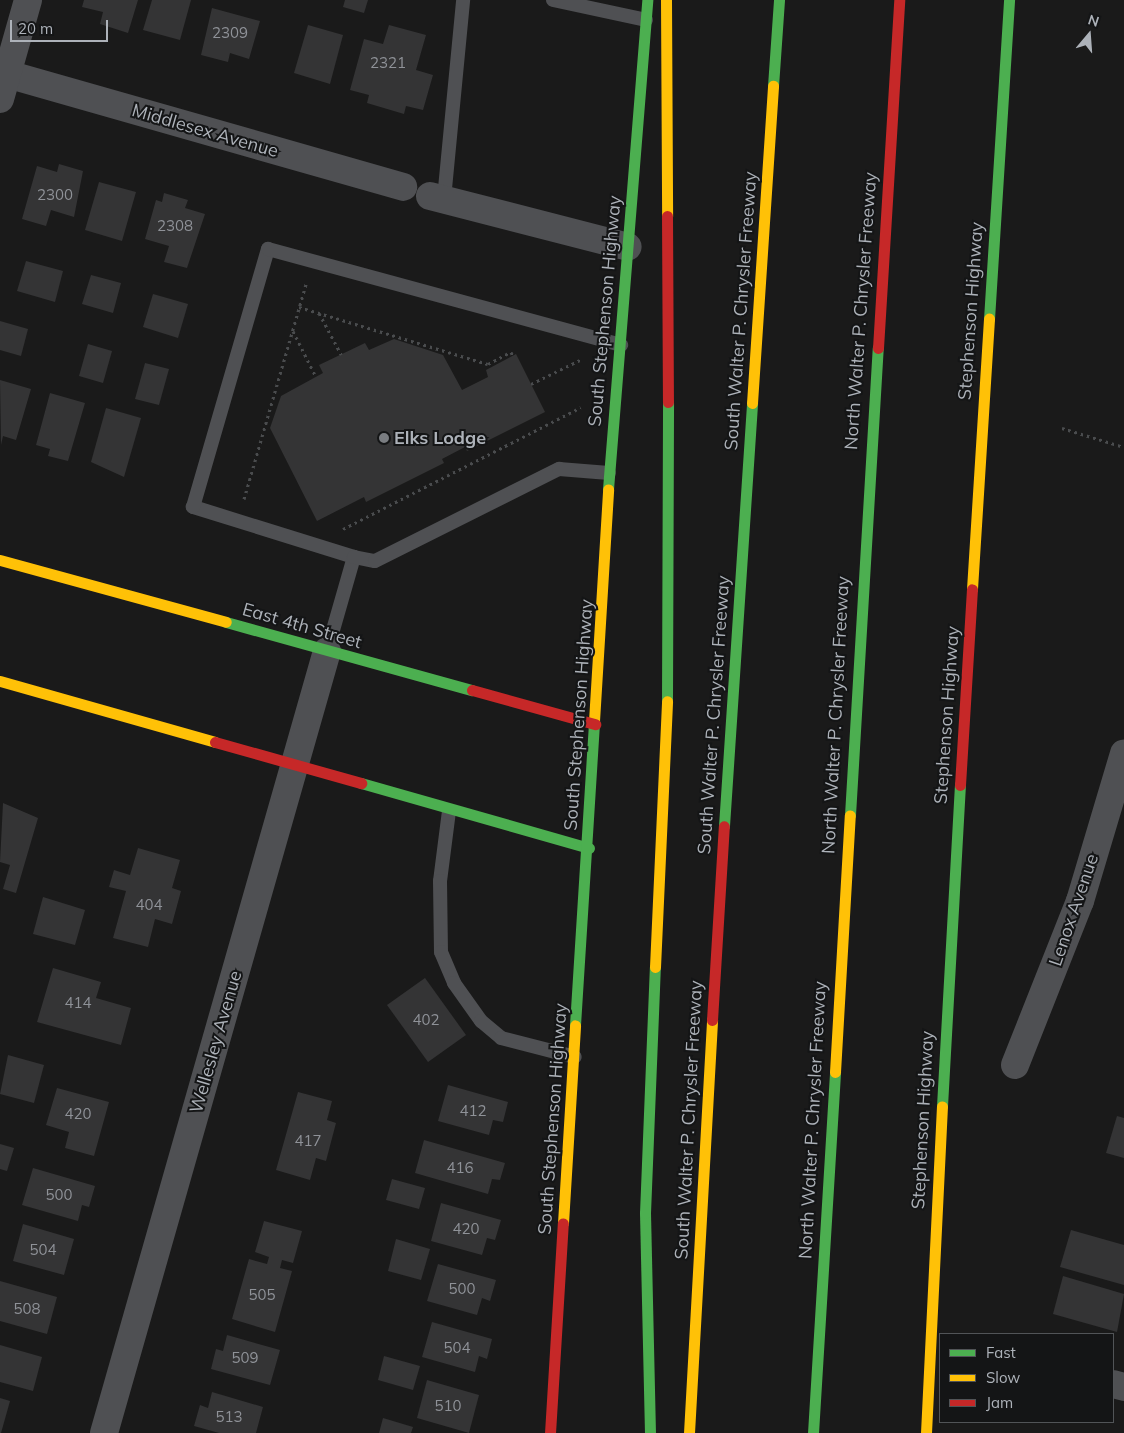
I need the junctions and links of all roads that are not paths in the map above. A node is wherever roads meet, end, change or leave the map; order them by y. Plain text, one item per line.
1 (28, 0) edge
2 (463, 0) edge
3 (553, 0) edge
4 (647, 0) edge
5 (666, 0) edge
6 (779, 0) edge
7 (899, 0) edge
8 (1009, 0) edge
9 (646, 20) junction
10 (4, 86) edge
11 (403, 187) dead end
12 (437, 198) joint
13 (628, 247) junction
14 (621, 346) junction
15 (609, 473) junction
16 (354, 557) junction
17 (0, 560) edge
18 (326, 651) junction
19 (0, 681) edge
20 (595, 724) junction
21 (1124, 753) edge
22 (295, 765) junction
23 (450, 811) junction
24 (589, 848) junction
25 (575, 1057) junction
26 (1016, 1065) dead end
27 (935, 1337) edge
28 (104, 1433) edge
29 (550, 1433) edge
30 (650, 1433) edge
31 (689, 1433) edge
32 (813, 1433) edge
33 (926, 1433) edge

1 - 10 street
2 - 12 lane
3 - 9 lane
4 - 9 main road, South Stephenson Highway
5 - 30 main road
6 - 31 main road, South Walter P. Chrysler Freeway
7 - 32 main road, North Walter P. Chrysler Freeway
8 - 27 main road, Stephenson Highway
9 - 13 main road, South Stephenson Highway
10 - 11 street, Middlesex Avenue
12 - 13 street
13 - 14 main road, South Stephenson Highway
14 - 15 main road, South Stephenson Highway
14 - 16 lane
15 - 16 lane
15 - 20 main road, South Stephenson Highway
16 - 18 lane
17 - 18 main road, East 4th Street
18 - 20 main road, East 4th Street
18 - 22 street, Wellesley Avenue
19 - 22 main road
20 - 24 main road, South Stephenson Highway
21 - 26 street, Lenox Avenue
22 - 23 main road
22 - 28 street, Wellesley Avenue
23 - 24 main road
23 - 25 lane
24 - 25 main road, South Stephenson Highway
25 - 29 main road, South Stephenson Highway
27 - 33 main road, Stephenson Highway

